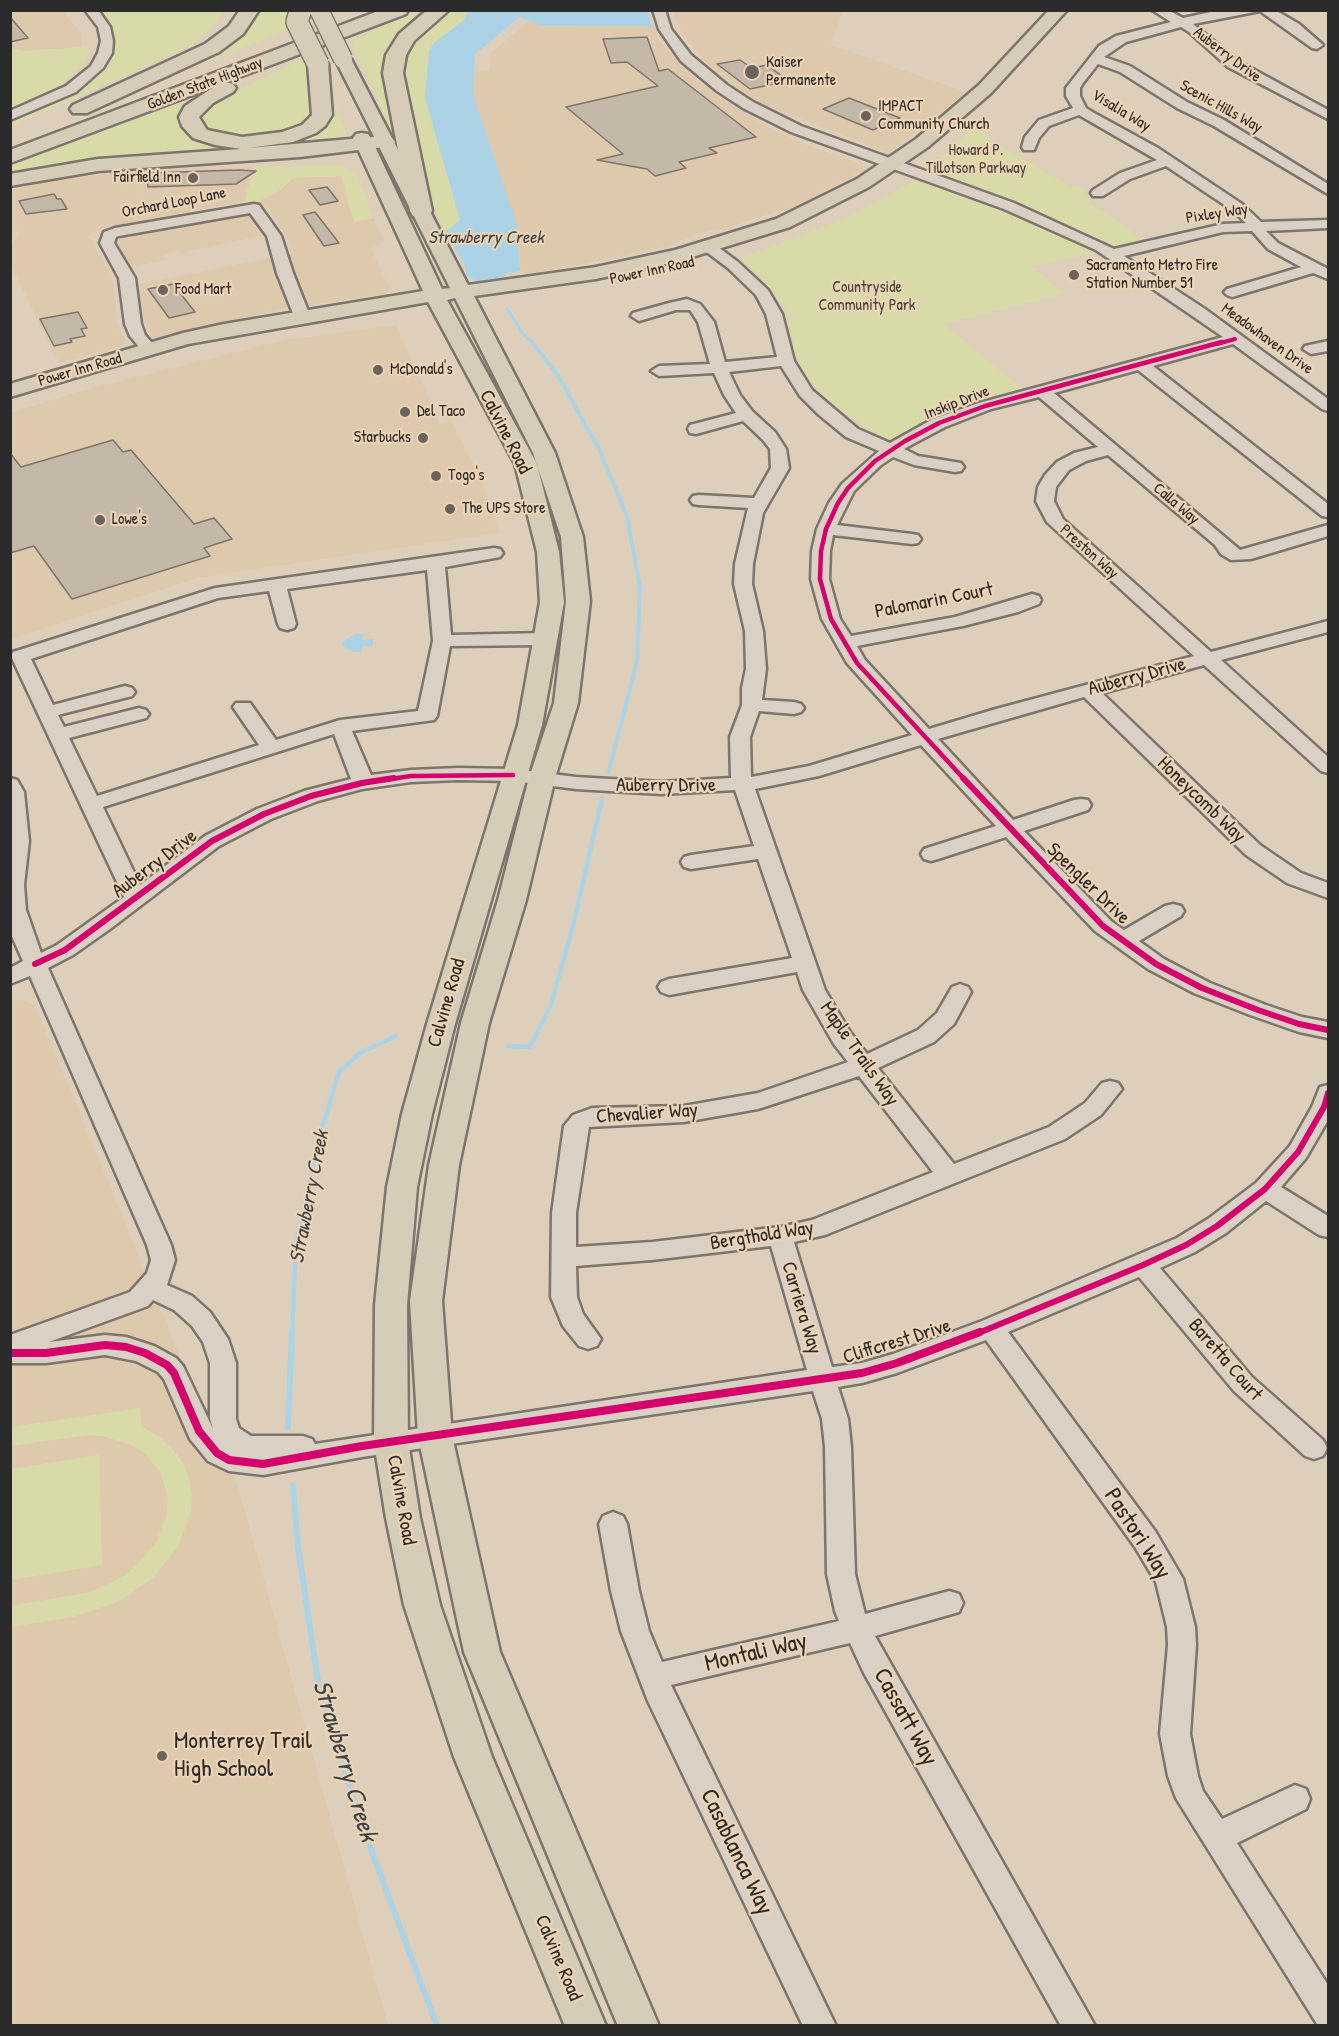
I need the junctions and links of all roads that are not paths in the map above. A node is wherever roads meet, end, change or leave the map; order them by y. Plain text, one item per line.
1 (80, 10) edge
2 (91, 10) edge
3 (250, 10) edge
4 (366, 10) edge
5 (399, 10) edge
6 (441, 10) edge
7 (658, 10) edge
8 (1059, 10) edge
9 (1074, 10) edge
10 (1158, 10) edge
11 (1254, 10) edge
12 (1265, 10) edge
13 (306, 11) edge
14 (347, 20) edge
15 (1183, 22) junction
16 (290, 39) junction
17 (1317, 45) dead end
18 (1096, 59) junction
19 (321, 63) junction
20 (335, 83) dead end
21 (50, 98) junction
22 (1081, 110) junction
23 (1326, 111) edge
24 (10, 116) edge
25 (355, 124) dead end
26 (10, 138) edge
27 (375, 143) junction
28 (10, 146) edge
29 (1029, 147) dead end
30 (10, 157) edge
31 (1168, 161) junction
32 (902, 167) junction
33 (10, 180) edge
34 (1329, 190) edge
35 (1098, 194) dead end
36 (421, 211) junction
37 (1329, 224) edge
38 (1256, 225) junction
39 (714, 251) junction
40 (1113, 254) junction
41 (417, 258) junction
42 (1322, 272) edge
43 (1232, 292) dead end
44 (465, 298) junction
45 (438, 302) junction
46 (381, 303) junction
47 (302, 316) junction
48 (639, 316) dead end
49 (1235, 339) junction
50 (1329, 346) edge
51 (150, 350) junction
52 (1311, 350) dead end
53 (786, 361) junction
54 (1142, 365) junction
55 (719, 368) junction
56 (659, 371) dead end
57 (1041, 390) junction
58 (10, 391) edge
59 (1329, 406) edge
60 (746, 415) junction
61 (696, 429) dead end
62 (1109, 449) junction
63 (891, 450) junction
64 (955, 467) dead end
65 (699, 500) dead end
66 (758, 503) junction
67 (1329, 512) edge
68 (826, 529) junction
69 (1329, 530) edge
70 (912, 539) dead end
71 (494, 553) dead end
72 (436, 562) junction
73 (277, 585) junction
74 (1032, 600) dead end
75 (287, 624) dead end
76 (1328, 628) edge
77 (544, 639) junction
78 (442, 641) junction
79 (844, 644) junction
80 (1209, 658) junction
81 (1088, 690) junction
82 (125, 692) dead end
83 (752, 705) junction
84 (243, 707) dead end
85 (794, 708) dead end
86 (47, 712) junction
87 (139, 714) dead end
88 (340, 726) junction
89 (58, 735) junction
90 (926, 737) junction
91 (271, 747) junction
92 (1329, 767) edge
93 (528, 776) junction
94 (362, 783) junction
95 (10, 784) edge
96 (742, 785) junction
97 (92, 804) junction
98 (1081, 805) dead end
99 (1010, 829) junction
100 (765, 851) junction
101 (931, 854) dead end
102 (691, 862) dead end
103 (1329, 891) edge
104 (136, 899) junction
105 (1173, 911) dead end
106 (1122, 941) junction
107 (804, 963) junction
108 (10, 964) edge
109 (35, 964) junction
110 (10, 977) edge
111 (669, 987) dead end
112 (960, 992) dead end
113 (1329, 1030) edge
114 (864, 1065) junction
115 (1110, 1089) dead end
116 (1329, 1093) edge
117 (950, 1176) junction
118 (1264, 1189) junction
119 (1329, 1228) edge
120 (780, 1236) junction
121 (565, 1257) junction
122 (1143, 1265) junction
123 (149, 1289) junction
124 (991, 1328) junction
125 (588, 1339) dead end
126 (10, 1346) edge
127 (10, 1353) edge
128 (823, 1379) junction
129 (435, 1436) junction
130 (391, 1442) junction
131 (356, 1447) junction
132 (1314, 1448) dead end
133 (613, 1524) dead end
134 (949, 1603) dead end
135 (857, 1628) junction
136 (655, 1677) junction
137 (1295, 1799) dead end
138 (1217, 1837) junction
139 (1329, 2013) edge
140 (586, 2025) edge
141 (639, 2025) edge
142 (820, 2025) edge
143 (1079, 2025) edge

1 - 21 street
2 - 21 street
3 - 26 highway
4 - 16 highway, Golden State Highway
5 - 14 highway, Golden State Highway
6 - 36 highway
7 - 32 street, Meadowhaven Drive
8 - 32 main road, Power Inn Road
9 - 32 main road, Power Inn Road
10 - 15 street, Auberry Drive
11 - 15 street, Visalia Way
12 - 17 street
13 - 19 highway, bridge
13 - 27 main road, bridge
14 - 16 highway
14 - 19 highway
14 - 30 highway, Golden State Highway
15 - 18 street, Visalia Way
15 - 23 street, Auberry Drive
16 - 28 highway, Golden State Highway
18 - 22 street, Visalia Way
18 - 34 street, Scenic Hills Way
19 - 20 main road
21 - 24 street
22 - 29 street
22 - 31 street, Visalia Way
25 - 27 main road, Calvine Road
27 - 33 highway
27 - 36 main road, Calvine Road
27 - 41 main road, Calvine Road
31 - 35 street
31 - 38 street, Visalia Way
32 - 39 main road, Power Inn Road
32 - 40 street, Meadowhaven Drive
36 - 44 main road, Calvine Road
37 - 38 street, Pixley Way
38 - 40 street, Pixley Way
38 - 42 street, Visalia Way
39 - 44 main road, Power Inn Road
39 - 53 street
40 - 49 street, Meadowhaven Drive
41 - 45 main road, Calvine Road
41 - 46 main road
42 - 43 street
44 - 45 main road, Power Inn Road
44 - 93 main road, Calvine Road
45 - 46 main road, Power Inn Road
45 - 51 main road, Power Inn Road
45 - 77 main road, Calvine Road
46 - 47 main road, Power Inn Road
47 - 51 main road, Power Inn Road
47 - 51 street, Orchard Loop Lane
48 - 55 street
49 - 54 street, Inskip Drive
49 - 59 street, Meadowhaven Drive
50 - 52 street
51 - 58 main road, Power Inn Road
53 - 55 street
53 - 63 street
54 - 57 street, Inskip Drive
54 - 67 street
55 - 56 street
55 - 60 street
57 - 62 street, Calla Way
57 - 63 street, Inskip Drive
60 - 61 street
60 - 66 street
62 - 69 street, Calla Way
62 - 80 street, Preston Way
63 - 64 street
63 - 68 street, Inskip Drive
65 - 66 street
66 - 83 street, Maple Trails Way
68 - 70 street
68 - 79 street, Inskip Drive
71 - 72 street
72 - 73 street
72 - 78 street
73 - 75 street
73 - 86 street
74 - 79 street, Palomarin Court
76 - 80 street, Auberry Drive
77 - 78 street
77 - 93 main road, Calvine Road
78 - 88 street
79 - 90 street, Inskip Drive
80 - 81 street, Auberry Drive
80 - 92 street, Preston Way
81 - 90 street, Auberry Drive
81 - 103 street, Honeycomb Way
82 - 86 street
83 - 85 street
83 - 96 street, Maple Trails Way
84 - 91 street
86 - 89 street
87 - 89 street
88 - 91 street
88 - 94 street
89 - 97 street
90 - 96 street, Auberry Drive
90 - 99 street, Spengler Drive
91 - 97 street
93 - 94 street, Auberry Drive
93 - 96 street, Auberry Drive
93 - 129 main road, Calvine Road
93 - 130 main road, Calvine Road
94 - 104 street, Auberry Drive
95 - 109 street
96 - 100 street, Maple Trails Way
97 - 104 street
98 - 99 street, Spengler Drive
99 - 101 street
99 - 106 street, Spengler Drive
100 - 102 street
100 - 107 street, Maple Trails Way
104 - 109 street, Auberry Drive
105 - 106 street, Spengler Drive
106 - 113 street, Spengler Drive
107 - 111 street
107 - 114 street, Maple Trails Way
108 - 109 street, Auberry Drive
109 - 110 street, Auberry Drive
109 - 123 street
112 - 114 street
114 - 117 street, Maple Trails Way
114 - 121 street, Chevalier Way
115 - 117 street, Bergthold Way
116 - 118 street, Cliffcrest Drive
117 - 120 street, Bergthold Way
118 - 119 street
118 - 122 street, Cliffcrest Drive
120 - 121 street, Bergthold Way
120 - 128 street, Carriera Way
121 - 125 street, Chevalier Way
122 - 124 street, Cliffcrest Drive
122 - 132 street, Baretta Court
123 - 126 street
123 - 131 street
124 - 128 street, Cliffcrest Drive
124 - 138 street, Pastori Way
127 - 131 street
128 - 129 street, Cliffcrest Drive
128 - 135 street, Cassatt Way
129 - 130 street, Cliffcrest Drive
129 - 141 main road, Calvine Road
130 - 131 street, Cliffcrest Drive
130 - 140 main road, Calvine Road
133 - 136 street, Casablanca Way
134 - 135 street, Montali Way
135 - 136 street, Montali Way
135 - 143 street, Cassatt Way
136 - 142 street, Casablanca Way
137 - 138 street
138 - 139 street, Pastori Way

